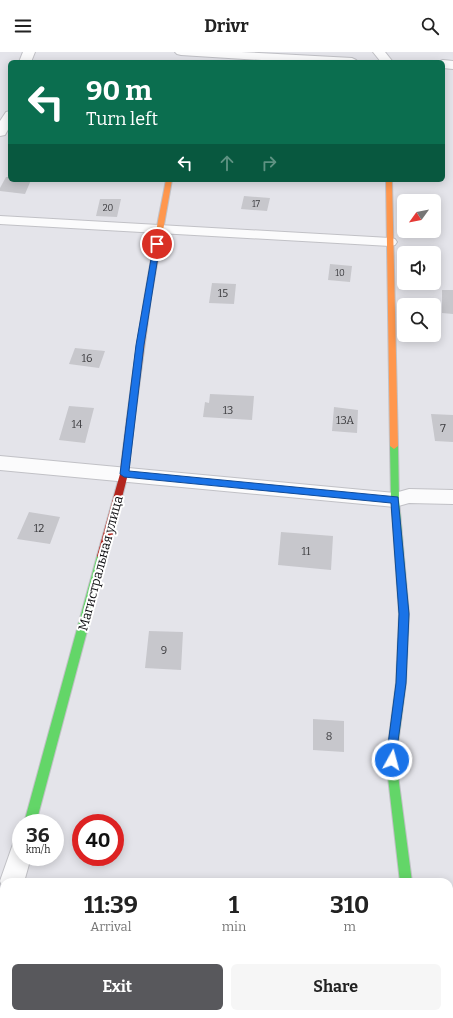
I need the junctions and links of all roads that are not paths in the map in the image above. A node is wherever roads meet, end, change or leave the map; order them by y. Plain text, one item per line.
1 (181, 52) edge
2 (379, 52) edge
3 (210, 58) edge
4 (281, 60) edge
5 (385, 60) edge
6 (8, 118) edge
7 (0, 132) edge
8 (169, 182) edge
9 (389, 182) edge
10 (0, 220) edge
11 (159, 229) junction
12 (390, 242) junction
13 (0, 463) edge
14 (124, 474) junction
15 (453, 497) edge
16 (395, 500) junction
17 (32, 814) edge
18 (17, 866) edge
19 (13, 878) edge
20 (406, 878) edge

1 - 3 street
2 - 5 street
3 - 4 street
6 - 7 street
8 - 11 street, Магистральная улица
9 - 12 street
10 - 11 street
11 - 12 street
11 - 14 street, Магистральная улица
12 - 16 street
13 - 14 street
14 - 16 street
14 - 17 street, Магистральная улица
15 - 16 street
16 - 20 street
18 - 19 street

